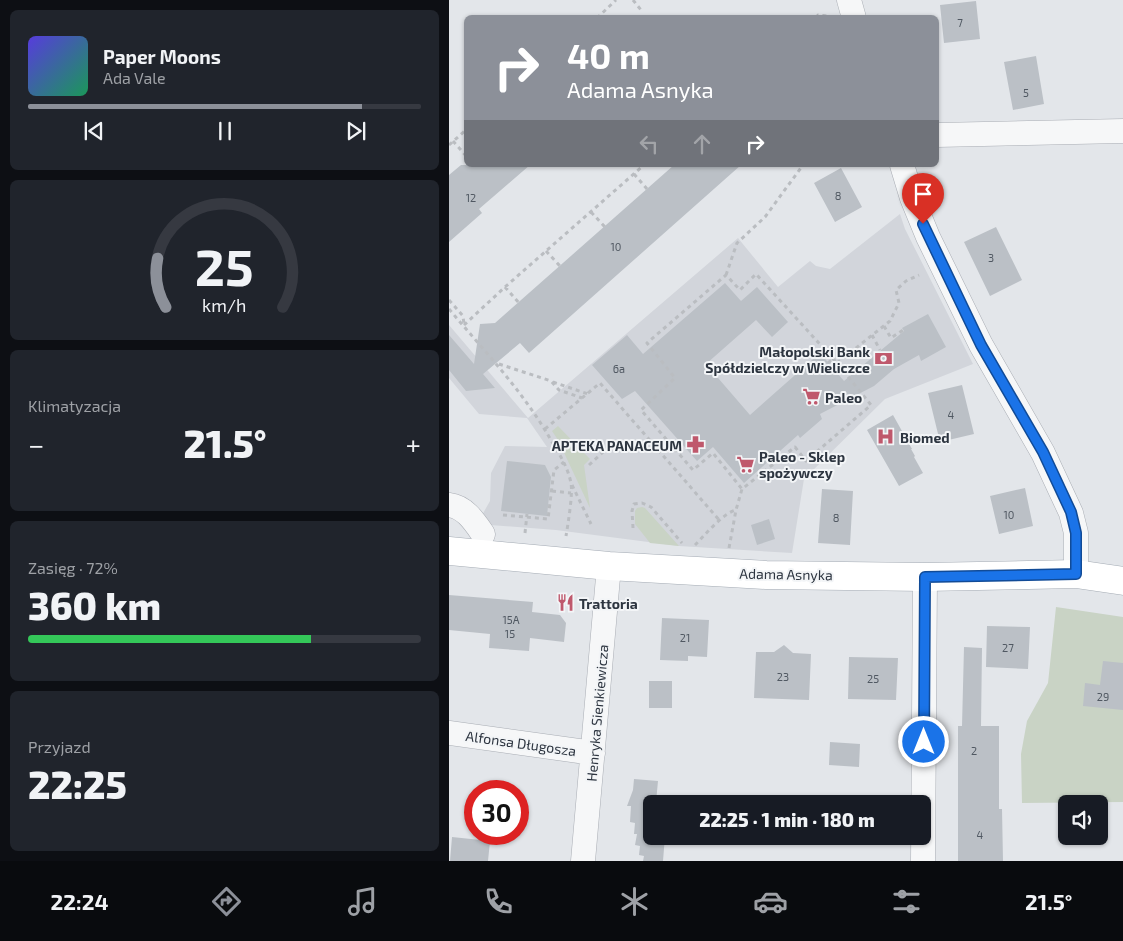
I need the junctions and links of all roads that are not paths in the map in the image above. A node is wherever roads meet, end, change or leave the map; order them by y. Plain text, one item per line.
1 (849, 0) edge
2 (853, 15) edge
3 (1123, 131) edge
4 (939, 135) edge
5 (903, 167) edge
6 (449, 505) edge
7 (483, 534) dead end
8 (449, 551) edge
9 (609, 566) junction
10 (1076, 574) junction
11 (925, 577) junction
12 (1123, 581) edge
13 (449, 733) edge
14 (593, 753) junction
15 (583, 861) edge
16 (923, 861) edge

1 - 2 street
3 - 4 street
5 - 10 street
6 - 7 street
8 - 9 main road, Adama Asnyka
9 - 11 main road, Adama Asnyka
9 - 14 street, Henryka Sienkiewicza
10 - 11 main road, Adama Asnyka
10 - 12 main road, Adama Asnyka
11 - 16 street
13 - 14 street, Alfonsa Długosza
14 - 15 street, Henryka Sienkiewicza

